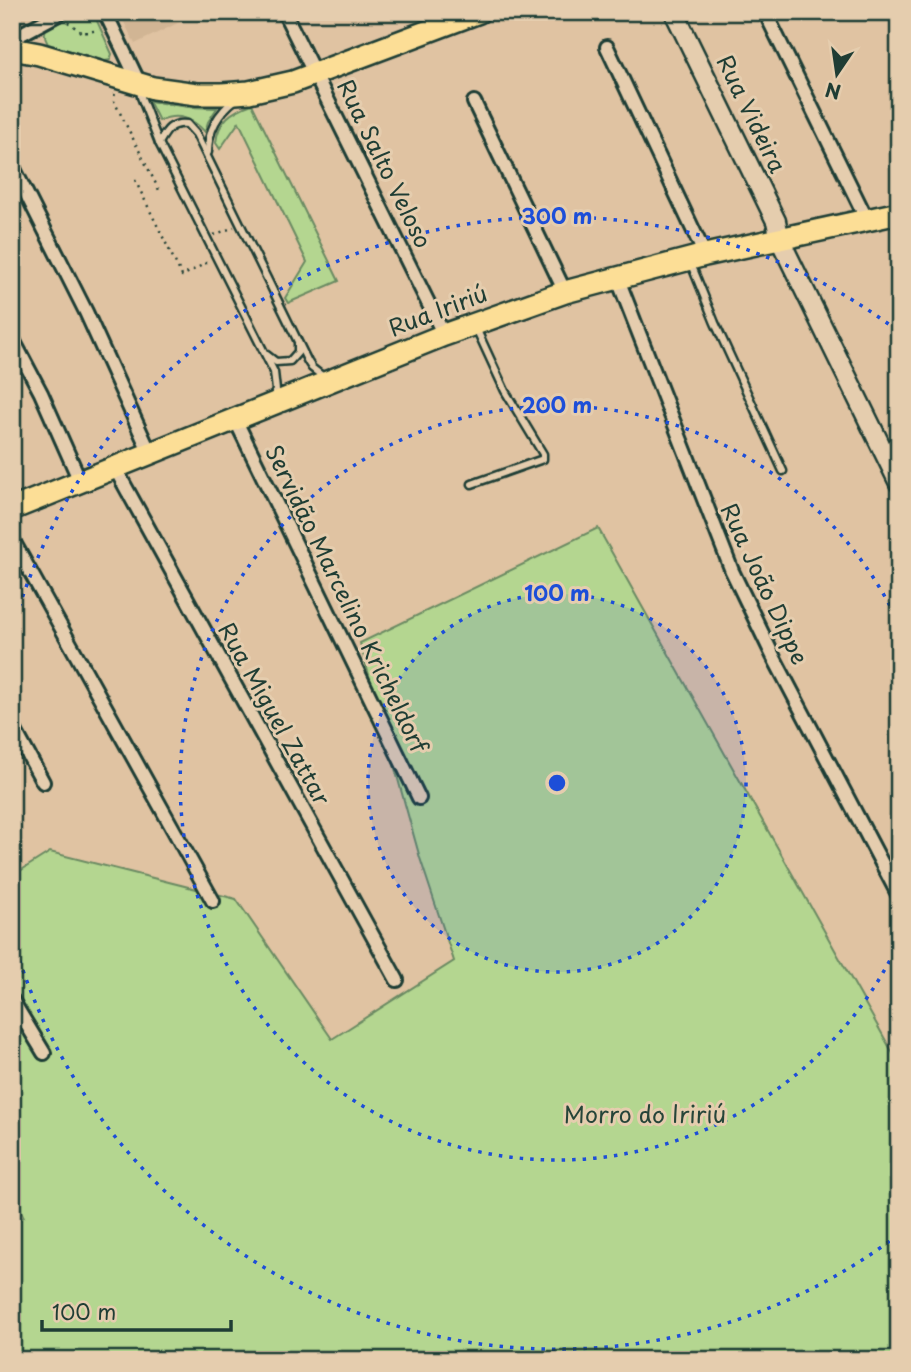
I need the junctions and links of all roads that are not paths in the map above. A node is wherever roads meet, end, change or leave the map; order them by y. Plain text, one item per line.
1 (284, 12) edge
2 (479, 12) edge
3 (674, 12) edge
4 (765, 12) edge
5 (63, 15) edge
6 (100, 17) edge
7 (12, 39) edge
8 (607, 47) dead end
9 (12, 49) edge
10 (317, 74) junction
11 (140, 85) junction
12 (249, 92) junction
13 (474, 102) dead end
14 (159, 143) junction
15 (208, 154) junction
16 (12, 165) edge
17 (899, 213) edge
18 (867, 220) junction
19 (780, 240) junction
20 (697, 257) junction
21 (617, 277) junction
22 (565, 292) junction
23 (474, 324) junction
24 (444, 335) junction
25 (12, 338) edge
26 (297, 340) junction
27 (266, 354) junction
28 (330, 381) junction
29 (272, 404) junction
30 (235, 419) junction
31 (150, 453) junction
32 (115, 468) junction
33 (783, 471) dead end
34 (80, 481) junction
35 (899, 483) edge
36 (472, 484) dead end
37 (12, 509) edge
38 (12, 539) edge
39 (12, 725) edge
40 (43, 782) dead end
41 (419, 798) dead end
42 (899, 896) edge
43 (213, 901) dead end
44 (397, 980) dead end
45 (12, 1000) edge
46 (44, 1053) dead end

1 - 10 street, Rua Salto Veloso
2 - 10 main road
3 - 19 main road, Rua Videira
4 - 18 street
5 - 7 street
6 - 11 street
8 - 20 street
9 - 11 main road
10 - 12 main road
10 - 24 street, Rua Salto Veloso
11 - 12 main road
11 - 14 lane
12 - 15 lane
13 - 22 street
14 - 15 lane
14 - 27 lane
15 - 26 lane
16 - 31 street
17 - 18 main road, Rua Iririú
18 - 19 main road, Rua Iririú
19 - 20 main road, Rua Iririú
19 - 35 main road, Rua Videira
20 - 21 main road, Rua Iririú
20 - 33 lane
21 - 22 main road, Rua Iririú
21 - 42 street, Rua João Dippe
22 - 23 main road, Rua Iririú
23 - 24 main road, Rua Iririú
23 - 36 lane
24 - 28 main road, Rua Iririú
25 - 34 street
26 - 27 lane
26 - 28 lane
27 - 29 lane
28 - 29 main road, Rua Iririú
29 - 30 main road, Rua Iririú
30 - 31 main road, Rua Iririú
30 - 41 street, Servidão Marcelino Kricheldorf
31 - 32 main road, Rua Iririú
32 - 34 main road, Rua Iririú
32 - 44 street, Rua Miguel Zattar
34 - 37 main road, Rua Iririú
38 - 43 street
39 - 40 street
45 - 46 street

